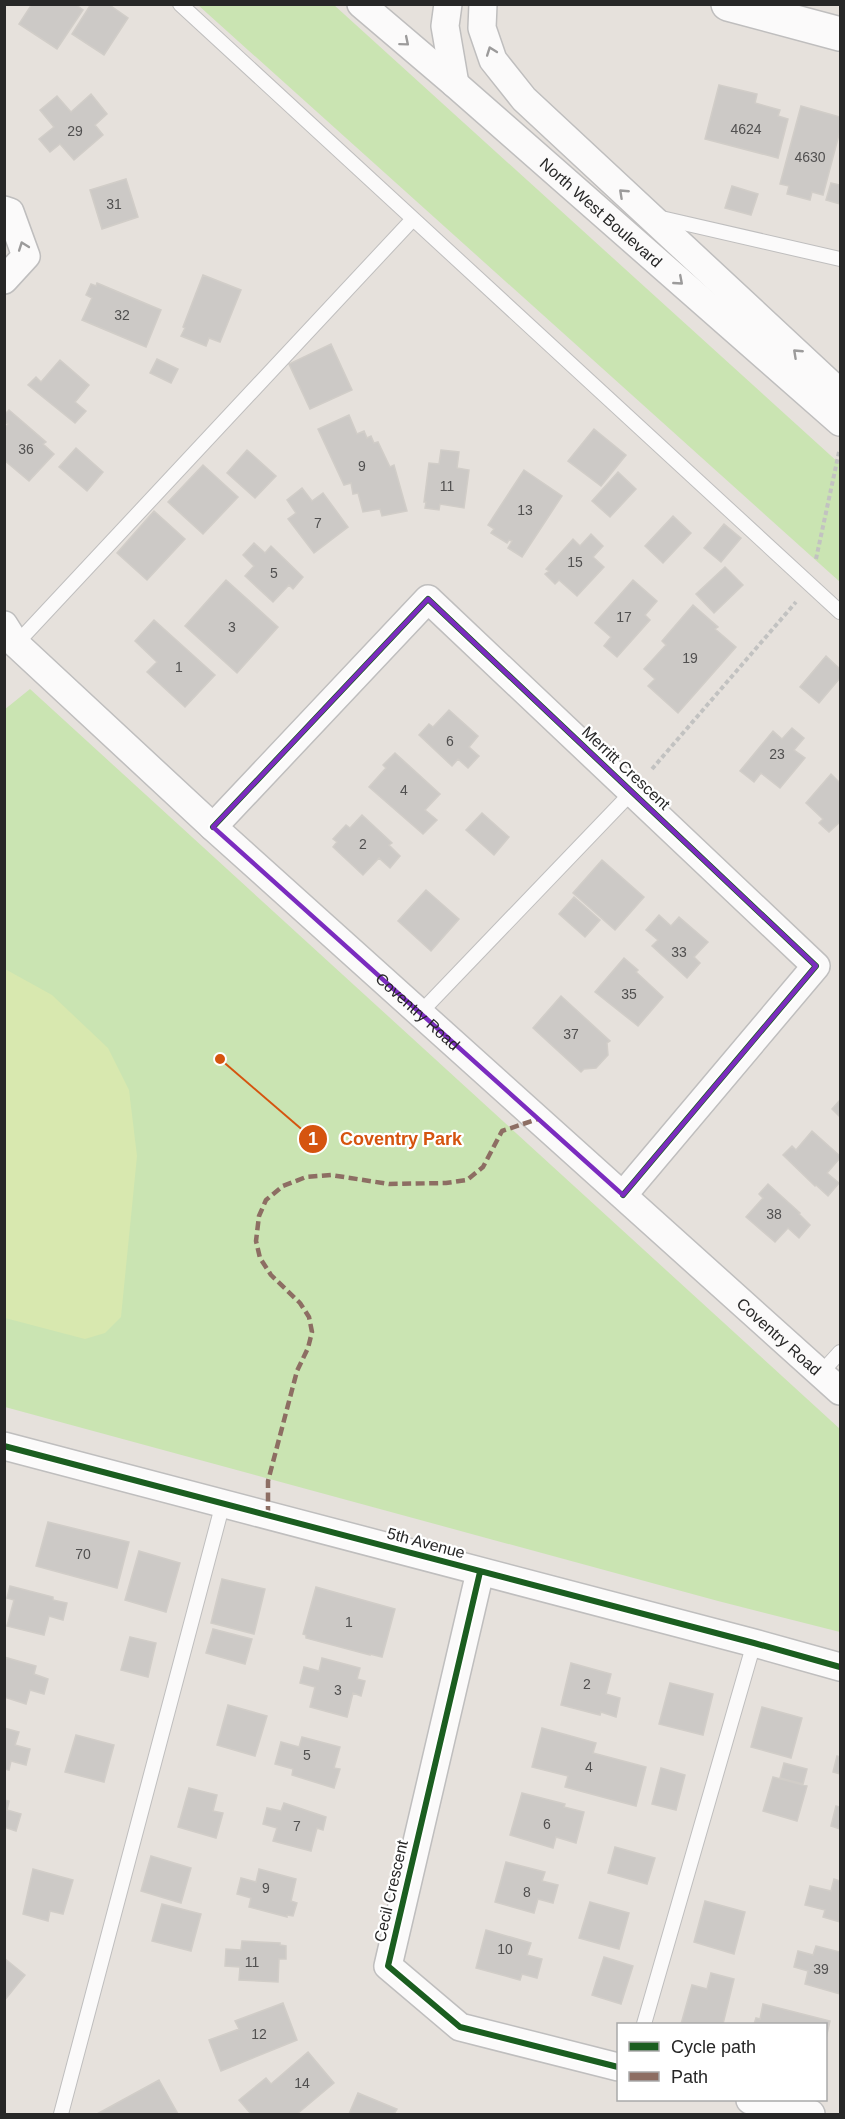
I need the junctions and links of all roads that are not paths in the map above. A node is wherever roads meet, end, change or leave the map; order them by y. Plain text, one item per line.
1 (180, 4) edge
2 (361, 4) edge
3 (448, 4) edge
4 (483, 4) edge
5 (728, 4) edge
6 (840, 34) edge
7 (455, 84) junction
8 (4, 210) edge
9 (646, 214) junction
10 (413, 219) junction
11 (840, 259) edge
12 (4, 279) edge
13 (840, 393) edge
14 (840, 422) edge
15 (840, 612) edge
16 (8, 642) edge
17 (632, 792) junction
18 (213, 827) junction
19 (420, 1013) junction
20 (623, 1195) junction
21 (840, 1352) edge
22 (821, 1373) junction
23 (840, 1392) edge
24 (4, 1446) edge
25 (223, 1503) junction
26 (480, 1572) junction
27 (754, 1643) junction
28 (840, 1667) edge
29 (645, 2023) edge
30 (617, 2067) edge
31 (754, 2101) edge
32 (61, 2115) edge
33 (811, 2115) edge

1 - 10 lane
2 -> 7 street, North West Boulevard
3 - 7 street
9 -> 4 street, North West Boulevard
5 - 6 street
7 -> 14 street, North West Boulevard
12 -> 8 street
9 - 11 lane
13 -> 9 street, North West Boulevard
10 - 15 lane
10 - 16 lane
16 - 18 street, Coventry Road
17 - 18 street, Merritt Crescent
17 - 19 lane
17 - 20 street, Merritt Crescent
18 - 19 street, Coventry Road
19 - 20 street, Coventry Road
20 - 22 street, Coventry Road
21 - 22 lane
22 - 23 street, Coventry Road
24 - 25 street, 5th Avenue
25 - 26 street, 5th Avenue
25 - 32 lane
26 - 27 street, 5th Avenue
26 - 30 street, Cecil Crescent
27 - 28 street, 5th Avenue
27 - 29 lane
31 - 33 street

